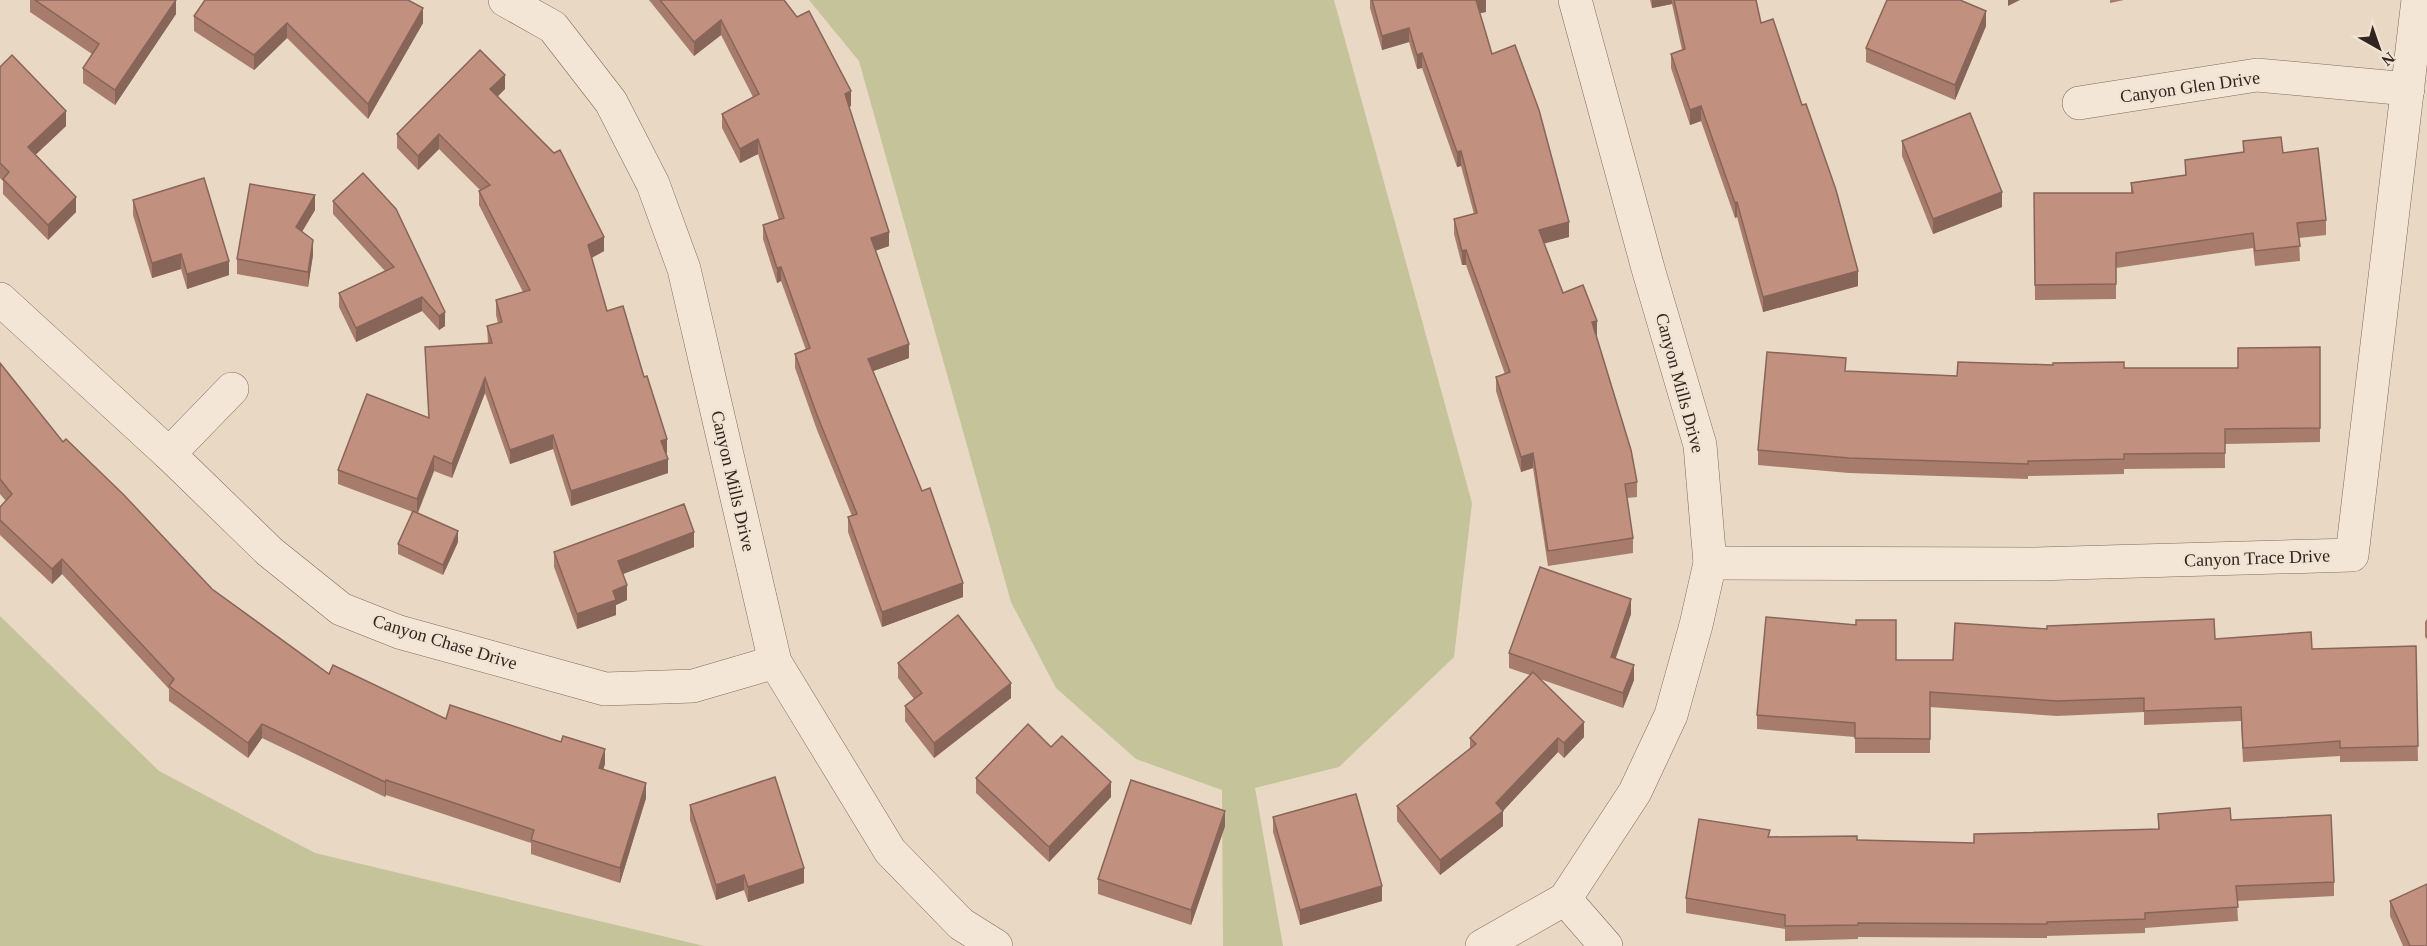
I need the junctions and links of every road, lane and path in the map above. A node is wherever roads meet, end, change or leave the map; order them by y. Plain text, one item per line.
1 (505, 0) edge
2 (1575, 0) edge
3 (2418, 0) edge
4 (2408, 89) junction
5 (2079, 103) dead end
6 (0, 299) edge
7 (232, 389) dead end
8 (169, 454) junction
9 (1710, 563) junction
10 (776, 662) junction
11 (1565, 899) junction
12 (996, 946) edge
13 (1482, 946) edge
14 (1606, 946) edge

1 - 10 street, Canyon Mills Drive
2 - 9 street, Canyon Mills Drive
3 - 4 street, Canyon Trace Drive
4 - 5 street, Canyon Glen Drive
4 - 9 street, Canyon Trace Drive
6 - 8 street, Canyon Chase Drive
7 - 8 street
8 - 10 street, Canyon Chase Drive
9 - 11 street, Canyon Mills Drive
10 - 12 street, Canyon Mills Drive
11 - 13 street, Canyon Mills Drive
11 - 14 street

